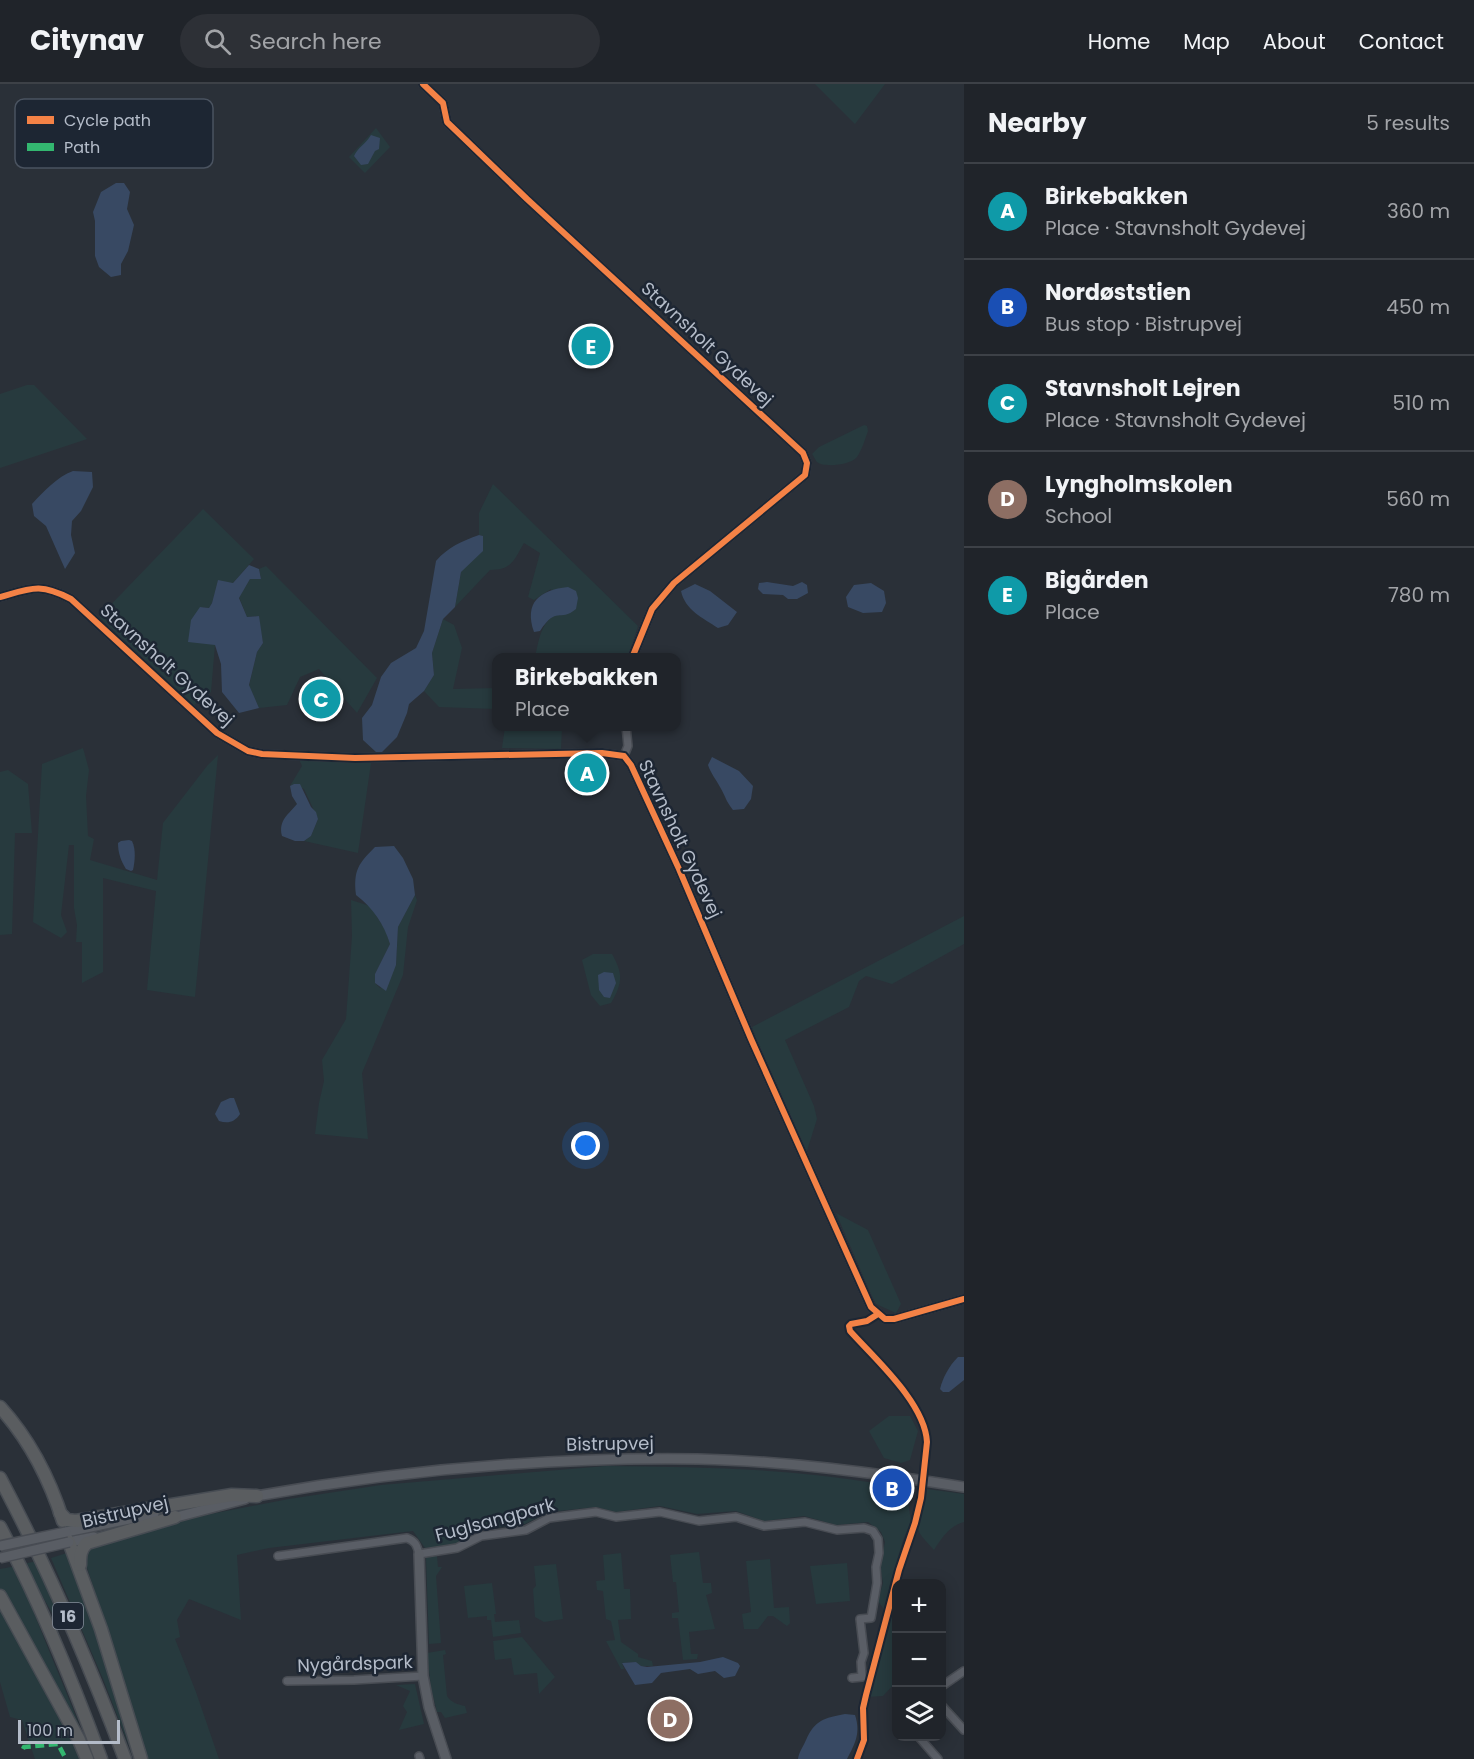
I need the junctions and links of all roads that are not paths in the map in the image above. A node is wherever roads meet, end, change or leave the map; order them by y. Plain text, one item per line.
1 (423, 84) edge
2 (0, 597) edge
3 (634, 653) edge
4 (626, 731) edge
5 (624, 756) junction
6 (964, 1299) edge
7 (0, 1407) edge
8 (0, 1479) edge
9 (964, 1487) edge
10 (256, 1496) junction
11 (60, 1513) junction
12 (175, 1517) junction
13 (0, 1527) edge
14 (68, 1537) junction
15 (0, 1546) edge
16 (419, 1554) junction
17 (278, 1556) dead end
18 (0, 1558) edge
19 (80, 1570) junction
20 (0, 1596) edge
21 (964, 1671) edge
22 (423, 1676) junction
23 (852, 1678) dead end
24 (287, 1681) dead end
25 (946, 1683) edge
26 (946, 1710) edge
27 (964, 1730) edge
28 (922, 1741) edge
29 (87, 1759) edge
30 (101, 1759) edge
31 (125, 1759) edge
32 (141, 1759) edge
33 (446, 1759) edge
34 (938, 1759) edge

1 - 3 street, Stavnsholt Gydevej
2 - 5 street, Stavnsholt Gydevej
4 - 5 street, Stavnsholt Gydevej
5 - 6 street, Stavnsholt Gydevej
7 - 11 highway
8 - 31 highway, 16
9 - 10 main road, Bistrupvej
10 - 11 highway
10 - 12 main road, Bistrupvej
10 - 14 main road, Bistrupvej
11 - 14 highway
12 - 14 main road, Bistrupvej
12 - 19 highway
13 - 30 highway, 16
14 - 15 main road, Bistrupvej, bridge
14 - 18 main road, Bistrupvej, bridge
14 - 19 highway
16 - 17 street
16 - 22 main road
16 - 23 street, Fuglsangpark
19 - 32 highway
20 - 29 highway
21 - 25 street
22 - 24 street, Nygårdspark
22 - 33 main road
26 - 27 street
28 - 34 street

